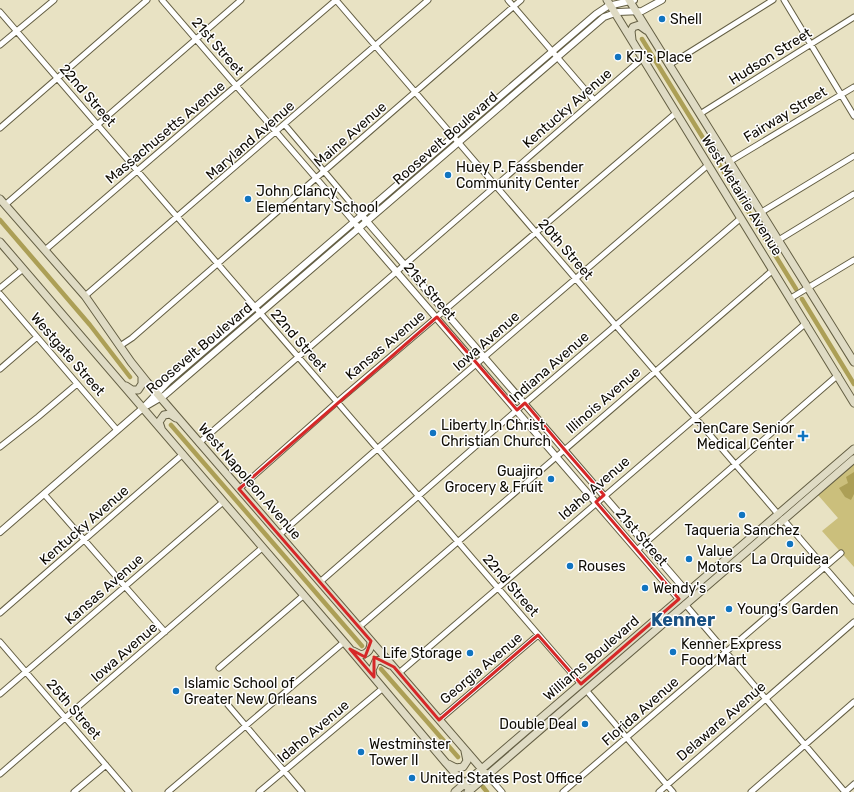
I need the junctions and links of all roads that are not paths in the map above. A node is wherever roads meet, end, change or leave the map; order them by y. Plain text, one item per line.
1 (54, 0) edge
2 (147, 0) edge
3 (162, 0) edge
4 (241, 0) edge
5 (336, 0) edge
6 (428, 0) edge
7 (508, 0) edge
8 (521, 0) edge
9 (662, 0) edge
10 (773, 0) edge
11 (784, 0) edge
12 (631, 1) edge
13 (608, 3) edge
14 (514, 7) junction
15 (636, 11) junction
16 (0, 12) edge
17 (614, 12) junction
18 (854, 17) edge
19 (16, 31) junction
20 (650, 34) junction
21 (196, 39) junction
22 (632, 41) junction
23 (811, 44) junction
24 (0, 45) edge
25 (375, 46) junction
26 (552, 51) junction
27 (557, 58) junction
28 (642, 58) junction
29 (669, 65) junction
30 (58, 78) junction
31 (237, 86) junction
32 (854, 87) edge
33 (416, 93) junction
34 (841, 94) junction
35 (594, 100) junction
36 (676, 113) junction
37 (700, 114) junction
38 (854, 116) edge
39 (98, 124) junction
40 (285, 126) junction
41 (0, 128) edge
42 (277, 132) junction
43 (453, 136) junction
44 (458, 142) junction
45 (854, 156) edge
46 (729, 162) junction
47 (708, 165) junction
48 (138, 171) junction
49 (324, 172) junction
50 (317, 178) junction
51 (496, 186) junction
52 (854, 194) edge
53 (2, 201) edge
54 (760, 212) junction
55 (361, 215) junction
56 (178, 218) junction
57 (741, 218) junction
58 (367, 221) junction
59 (354, 222) junction
60 (359, 228) junction
61 (536, 232) junction
62 (777, 241) junction
63 (0, 242) edge
64 (45, 250) junction
65 (854, 260) edge
66 (218, 264) junction
67 (404, 265) junction
68 (24, 269) junction
69 (773, 270) junction
70 (397, 271) junction
71 (576, 279) junction
72 (0, 288) edge
73 (807, 289) junction
74 (0, 294) edge
75 (86, 296) junction
76 (791, 298) junction
77 (255, 307) junction
78 (444, 311) junction
79 (260, 313) junction
80 (437, 317) junction
81 (806, 323) junction
82 (616, 325) junction
83 (37, 337) junction
84 (120, 346) junction
85 (298, 356) junction
86 (485, 357) junction
87 (853, 358) edge
88 (477, 364) junction
89 (0, 369) edge
90 (655, 371) junction
91 (142, 376) junction
92 (838, 376) junction
93 (121, 383) junction
94 (77, 384) junction
95 (159, 395) junction
96 (337, 402) junction
97 (525, 403) junction
98 (854, 403) edge
99 (143, 408) junction
100 (517, 410) junction
101 (695, 417) junction
102 (181, 421) junction
103 (161, 429) junction
104 (117, 430) junction
105 (199, 443) junction
106 (0, 447) edge
107 (377, 448) junction
108 (564, 449) junction
109 (854, 449) edge
110 (183, 454) junction
111 (556, 456) junction
112 (854, 459) edge
113 (734, 464) junction
114 (240, 488) junction
115 (44, 494) junction
116 (604, 495) junction
117 (418, 496) junction
118 (223, 502) junction
119 (596, 502) junction
120 (781, 517) junction
121 (0, 532) edge
122 (280, 535) junction
123 (85, 540) junction
124 (458, 542) junction
125 (644, 543) junction
126 (262, 548) junction
127 (637, 550) junction
128 (841, 553) dead end
129 (825, 567) junction
130 (320, 582) junction
131 (125, 586) junction
132 (498, 588) junction
133 (687, 592) junction
134 (304, 595) junction
135 (854, 601) edge
136 (682, 602) junction
137 (0, 613) edge
138 (673, 615) junction
139 (854, 622) edge
140 (359, 628) junction
141 (164, 632) junction
142 (538, 635) junction
143 (371, 641) junction
144 (0, 642) edge
145 (344, 642) junction
146 (350, 648) junction
147 (726, 653) junction
148 (394, 667) junction
149 (219, 668) dead end
150 (25, 672) junction
151 (399, 673) junction
152 (374, 677) junction
153 (583, 687) junction
154 (383, 688) junction
155 (0, 694) edge
156 (765, 698) junction
157 (854, 702) edge
158 (228, 705) dead end
159 (66, 718) junction
160 (439, 720) junction
161 (245, 725) junction
162 (627, 738) junction
163 (805, 745) junction
164 (465, 750) junction
165 (446, 763) junction
166 (106, 765) junction
167 (482, 769) junction
168 (284, 771) junction
169 (0, 774) edge
170 (487, 775) junction
171 (465, 784) junction
172 (854, 784) edge
173 (667, 785) junction
174 (470, 791) edge
175 (74, 792) edge
176 (129, 792) edge
177 (168, 792) edge
178 (259, 792) edge
179 (302, 792) edge
180 (455, 792) edge
181 (502, 792) edge
182 (563, 792) edge
183 (659, 792) edge
184 (673, 792) edge
185 (751, 792) edge
186 (845, 792) edge

1 - 19 street
2 - 30 street
3 - 21 street, 21st Street
4 - 21 street
5 - 25 street, 20th Street
5 - 31 street, Massachusetts Avenue
6 - 25 street, Maryland Avenue
7 - 14 street
8 - 14 street, Maine Avenue
9 - 15 street
10 - 29 street
11 - 23 street
12 - 13 street, Roosevelt Boulevard
12 - 15 main road, West Metairie Avenue
13 - 17 main road, West Metairie Avenue
13 - 26 street, Roosevelt Boulevard
14 - 26 street
14 - 33 street, Maine Avenue
15 - 17 street
15 - 20 main road, West Metairie Avenue
16 - 19 street, 22nd Street
17 - 22 main road, West Metairie Avenue
17 - 27 street, Roosevelt Boulevard
18 - 23 street, Hudson Street
19 - 24 street
19 - 30 street, 22nd Street
20 - 22 main road
20 - 29 main road, West Metairie Avenue
21 - 31 street, 21st Street
21 - 39 street
22 - 28 main road, West Metairie Avenue
23 - 34 street
23 - 37 street, Hudson Street
25 - 33 street, 20th Street
25 - 40 street, Maryland Avenue
26 - 27 street
26 - 43 street, Roosevelt Boulevard
27 - 35 street
27 - 44 street, Roosevelt Boulevard
28 - 35 street, Kentucky Avenue
28 - 36 main road, West Metairie Avenue
29 - 37 main road, West Metairie Avenue
30 - 39 street, 22nd Street
30 - 41 street
31 - 42 street, 21st Street
31 - 48 street, Massachusetts Avenue
32 - 34 street, Fairway Street
33 - 43 street, 20th Street
33 - 49 street, Maine Avenue
34 - 38 street
34 - 46 street, Fairway Street
35 - 51 street, Kentucky Avenue
36 - 47 main road, West Metairie Avenue
36 - 61 street, Kansas Avenue
37 - 46 main road, West Metairie Avenue
39 - 48 street, 22nd Street
39 - 53 street
40 - 42 street, Maryland Avenue
40 - 49 street, 21st Street
42 - 50 street, 21st Street
42 - 56 street, Maryland Avenue
43 - 44 street, 20th Street
43 - 55 street, Roosevelt Boulevard
44 - 51 street, 20th Street
44 - 58 street, Roosevelt Boulevard
45 - 54 street
46 - 54 main road, West Metairie Avenue
47 - 57 main road, West Metairie Avenue
47 - 71 street, Iowa Avenue
48 - 56 street, 22nd Street
48 - 64 street, Massachusetts Avenue
49 - 50 street, Maine Avenue
49 - 55 street, 21st Street
50 - 59 street, 21st Street
50 - 66 street, Maine Avenue
51 - 61 street, 20th Street
51 - 67 street, Kentucky Avenue
52 - 62 street
53 - 64 main road, West Napoleon Avenue
54 - 62 main road, West Metairie Avenue
55 - 58 street, 21st Street
55 - 59 street, Roosevelt Boulevard
56 - 66 street, 22nd Street
56 - 75 street, Maryland Avenue
57 - 69 main road, West Metairie Avenue
57 - 82 street, Indiana Avenue
58 - 60 street, Roosevelt Boulevard
58 - 67 street, 21st Street
59 - 60 street, 21st Street
59 - 77 street, Roosevelt Boulevard
60 - 70 street, 21st Street
60 - 79 street, Roosevelt Boulevard
61 - 71 street, 20th Street
61 - 78 street, Kansas Avenue
62 - 73 main road, West Metairie Avenue
63 - 68 main road
64 - 75 main road, West Napoleon Avenue
65 - 73 street
66 - 77 street, 22nd Street
66 - 84 street, Maine Avenue
67 - 70 street, Kentucky Avenue
67 - 78 street, 21st Street
68 - 72 street
68 - 93 main road
69 - 76 main road, West Metairie Avenue
69 - 90 street, Illinois Avenue
70 - 80 street, 21st Street
70 - 85 street, Kentucky Avenue
71 - 82 street, 20th Street
71 - 86 street, Iowa Avenue
73 - 76 street
73 - 87 main road, West Metairie Avenue
74 - 83 street, Westgate Street
75 - 84 main road, West Napoleon Avenue
76 - 81 main road, West Metairie Avenue
77 - 79 street, 22nd Street
77 - 95 street, Roosevelt Boulevard
78 - 80 street, Kansas Avenue
78 - 86 street, 21st Street
79 - 85 street, 22nd Street
79 - 95 street, Roosevelt Boulevard
80 - 88 street, 21st Street
80 - 96 street, Kansas Avenue
81 - 92 main road, West Metairie Avenue
81 - 101 street, Idaho Avenue
82 - 90 street, 20th Street
82 - 97 street, Indiana Avenue
83 - 89 street
83 - 94 street, Westgate Street
84 - 91 main road, West Napoleon Avenue
85 - 96 street, 22nd Street
85 - 105 street, Kentucky Avenue
86 - 88 street, Iowa Avenue
86 - 97 street, 21st Street
88 - 100 street, 21st Street
88 - 107 street, Iowa Avenue
90 - 101 street, 20th Street
90 - 108 street, Illinois Avenue
91 - 93 main road
91 - 95 main road, West Napoleon Avenue
92 - 98 main road, West Metairie Avenue
92 - 113 street
93 - 99 main road
94 - 104 street, Westgate Street
94 - 106 street
95 - 99 street, Roosevelt Boulevard
95 - 102 main road, West Napoleon Avenue
96 - 107 street, 22nd Street
96 - 114 street, Kansas Avenue
97 - 100 street, Indiana Avenue
97 - 108 street, 21st Street
99 - 103 main road
99 - 104 street, Roosevelt Boulevard
100 - 111 street, 21st Street
100 - 117 street, Indiana Avenue
101 - 113 street, 20th Street
101 - 116 street, Idaho Avenue
102 - 103 main road
102 - 105 main road, West Napoleon Avenue
103 - 110 main road
104 - 115 street, Roosevelt Boulevard
105 - 114 main road, West Napoleon Avenue
107 - 117 street, 22nd Street
107 - 122 street, Iowa Avenue
108 - 111 street, Illinois Avenue
108 - 116 street, 21st Street
109 - 120 main road
110 - 118 main road
110 - 123 street, Kentucky Avenue
111 - 119 street, 21st Street
111 - 124 street, Illinois Avenue
112 - 120 main road, Williams Boulevard
113 - 120 street, 20th Street
113 - 125 street
114 - 122 main road, West Napoleon Avenue
115 - 121 street, Roosevelt Boulevard
115 - 123 street
116 - 119 street, Idaho Avenue
116 - 125 street, 21st Street
117 - 124 street, 22nd Street
117 - 130 street, Indiana Avenue
118 - 126 main road
118 - 131 street, Kansas Avenue
119 - 127 street, 21st Street
119 - 132 street, Idaho Avenue
120 - 129 street, 20th Street
120 - 133 main road, Williams Boulevard
120 - 136 main road, Williams Boulevard
122 - 130 main road, West Napoleon Avenue
123 - 131 street
123 - 137 street, Kentucky Avenue
124 - 132 street, 22nd Street
124 - 140 street, Illinois Avenue
125 - 127 street
125 - 133 street, 21st Street
126 - 134 main road
126 - 141 street, Iowa Avenue
127 - 136 street, 21st Street
128 - 129 street, Florida Avenue
129 - 135 street, 20th Street
129 - 147 street, Florida Avenue
130 - 140 main road, West Napoleon Avenue
131 - 141 street
131 - 150 street, Kansas Avenue
132 - 142 street, 22nd Street
132 - 151 street, Idaho Avenue
133 - 136 main road, Williams Boulevard
133 - 138 main road
134 - 145 main road
134 - 149 street
136 - 138 main road, Williams Boulevard
136 - 147 street, 21st Street
136 - 153 main road, Williams Boulevard
138 - 153 main road, Williams Boulevard
139 - 156 street, Delaware Avenue
140 - 143 main road, West Napoleon Avenue
141 - 159 street, Iowa Avenue
142 - 153 street, 22nd Street
142 - 160 street, Georgia Avenue
143 - 146 main road
143 - 148 main road, West Napoleon Avenue
144 - 150 street, 25th Street
145 - 146 main road
145 - 161 street
146 - 152 main road
147 - 156 street, 21st Street
147 - 162 street, Florida Avenue
148 - 151 main road, West Napoleon Avenue
148 - 152 main road
150 - 155 street, Kansas Avenue
150 - 159 street, 25th Street
151 - 160 main road, West Napoleon Avenue
152 - 154 main road
153 - 162 street, 22nd Street
153 - 167 main road, Williams Boulevard
153 - 170 main road, Williams Boulevard
154 - 165 main road
154 - 168 street, Idaho Avenue
156 - 163 street, 21st Street
156 - 173 street, Delaware Avenue
157 - 163 street
158 - 161 street
159 - 166 street, 25th Street
159 - 169 street, Iowa Avenue
160 - 164 main road, West Napoleon Avenue
161 - 168 street
161 - 177 street
162 - 173 street, 22nd Street
162 - 182 street, Florida Avenue
163 - 185 street
163 - 186 street, 21st Street
164 - 165 main road
164 - 167 main road, West Napoleon Avenue
165 - 171 main road
166 - 175 street
166 - 176 street, 25th Street
167 - 170 main road, West Napoleon Avenue
167 - 171 main road, Williams Boulevard
168 - 178 street, Idaho Avenue
168 - 179 street
170 - 174 main road, Williams Boulevard
170 - 181 street
171 - 174 main road
171 - 180 main road, Williams Boulevard
172 - 186 street
173 - 183 street, Delaware Avenue
173 - 184 street, 22nd Street

